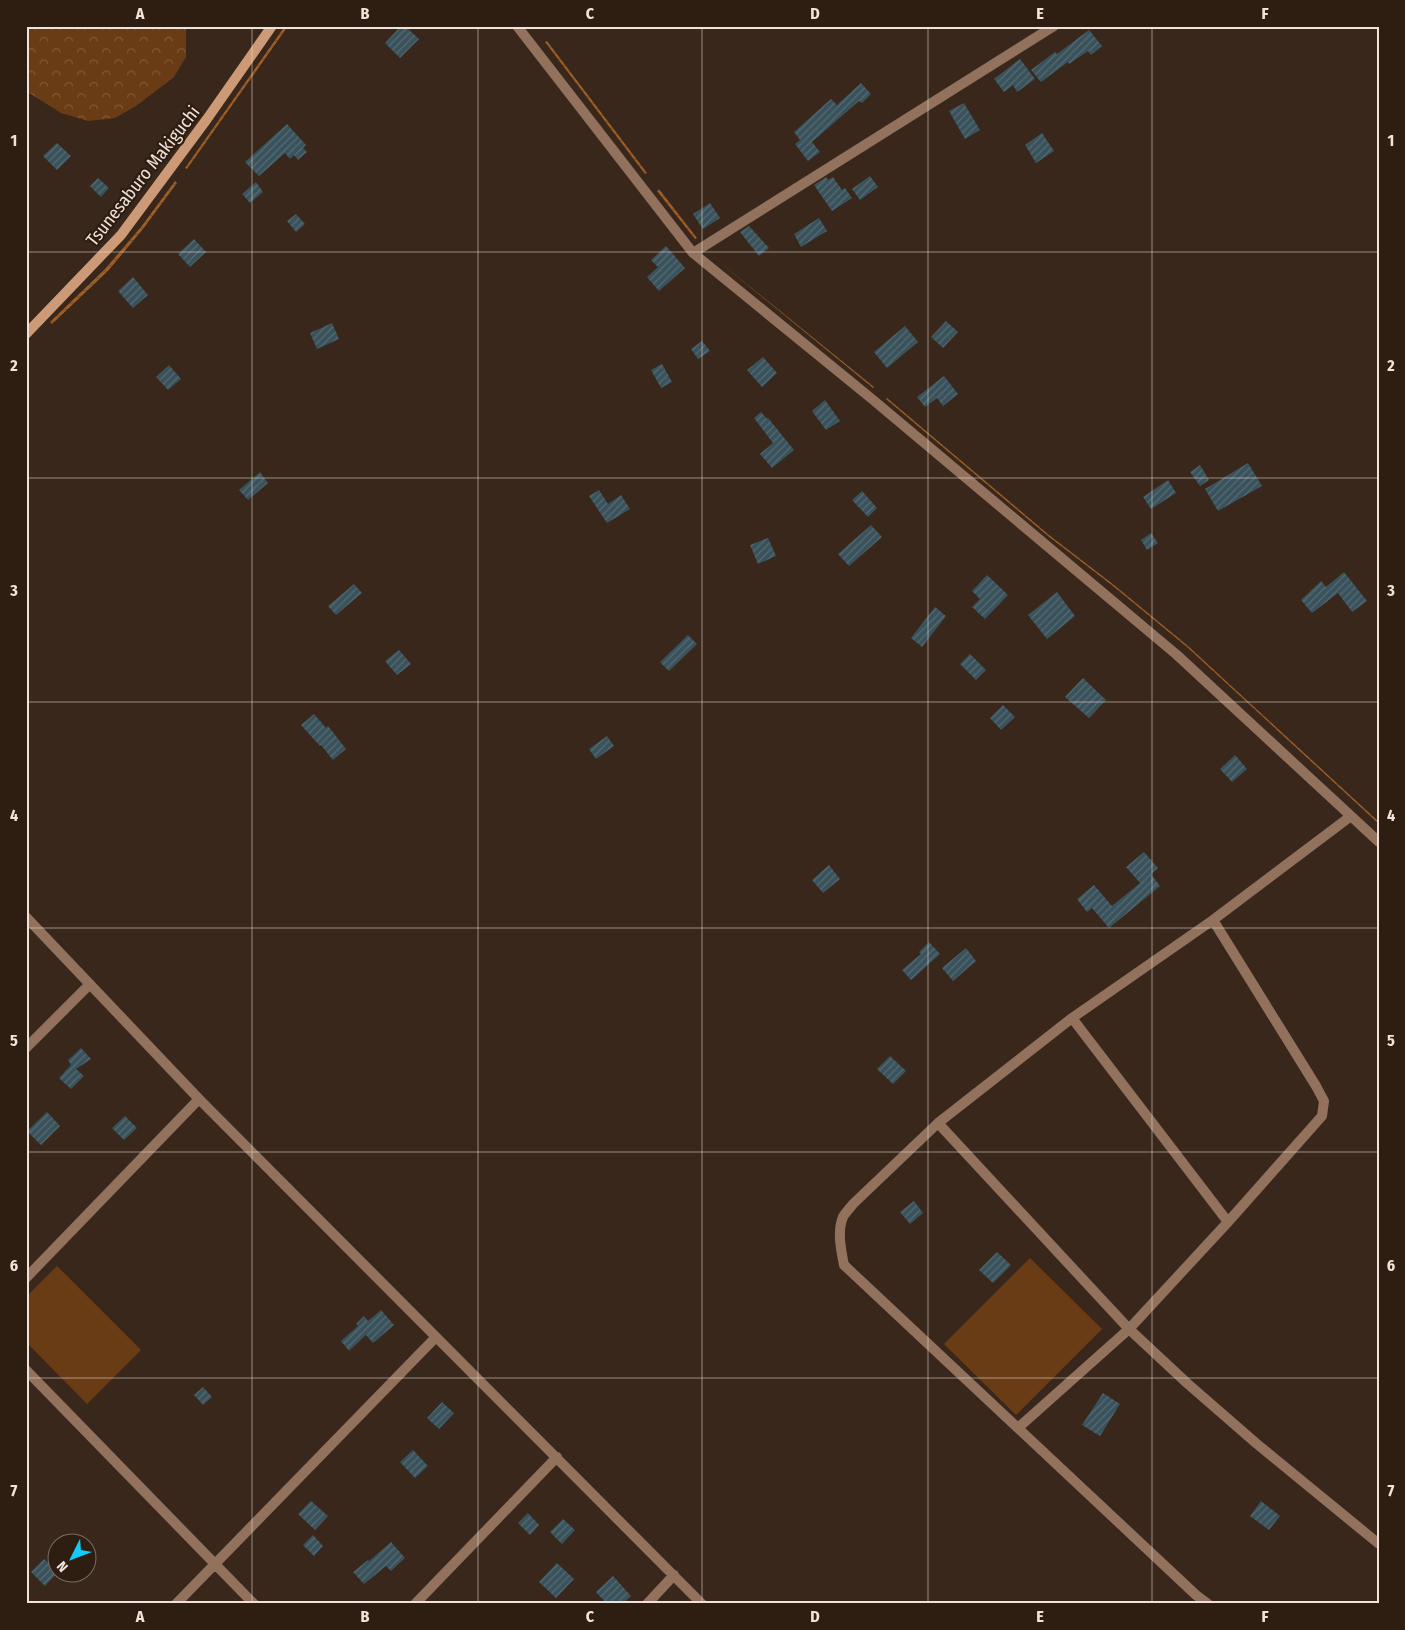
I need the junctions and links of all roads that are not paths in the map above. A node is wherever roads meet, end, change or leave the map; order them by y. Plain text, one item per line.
1 (272, 26) edge
2 (517, 26) edge
3 (1054, 26) edge
4 (693, 253) junction
5 (26, 334) edge
6 (1351, 816) junction
7 (1379, 842) edge
8 (26, 917) edge
9 (1213, 920) junction
10 (90, 984) junction
11 (1072, 1018) junction
12 (26, 1048) edge
13 (199, 1099) junction
14 (938, 1123) junction
15 (1228, 1222) junction
16 (26, 1278) edge
17 (1129, 1329) junction
18 (436, 1337) junction
19 (26, 1370) edge
20 (1018, 1428) junction
21 (557, 1458) junction
22 (1379, 1544) edge
23 (215, 1564) junction
24 (674, 1576) junction
25 (176, 1604) edge
26 (254, 1604) edge
27 (415, 1604) edge
28 (647, 1604) edge
29 (702, 1604) edge
30 (1208, 1604) edge

1 - 5 street, Tsunesaburo Makiguchi
2 - 4 street
3 - 4 street
4 - 6 street
6 - 7 street
6 - 9 street
8 - 10 street
9 - 11 street
9 - 15 street
10 - 12 street
10 - 13 street
11 - 14 street
11 - 15 street
13 - 16 street
13 - 18 street
14 - 17 street
14 - 20 street
15 - 17 street
17 - 20 street
17 - 22 street
18 - 21 street
18 - 23 street
19 - 23 street
20 - 30 street
21 - 24 street
21 - 27 street
23 - 25 street
23 - 26 street
24 - 28 street
24 - 29 street

